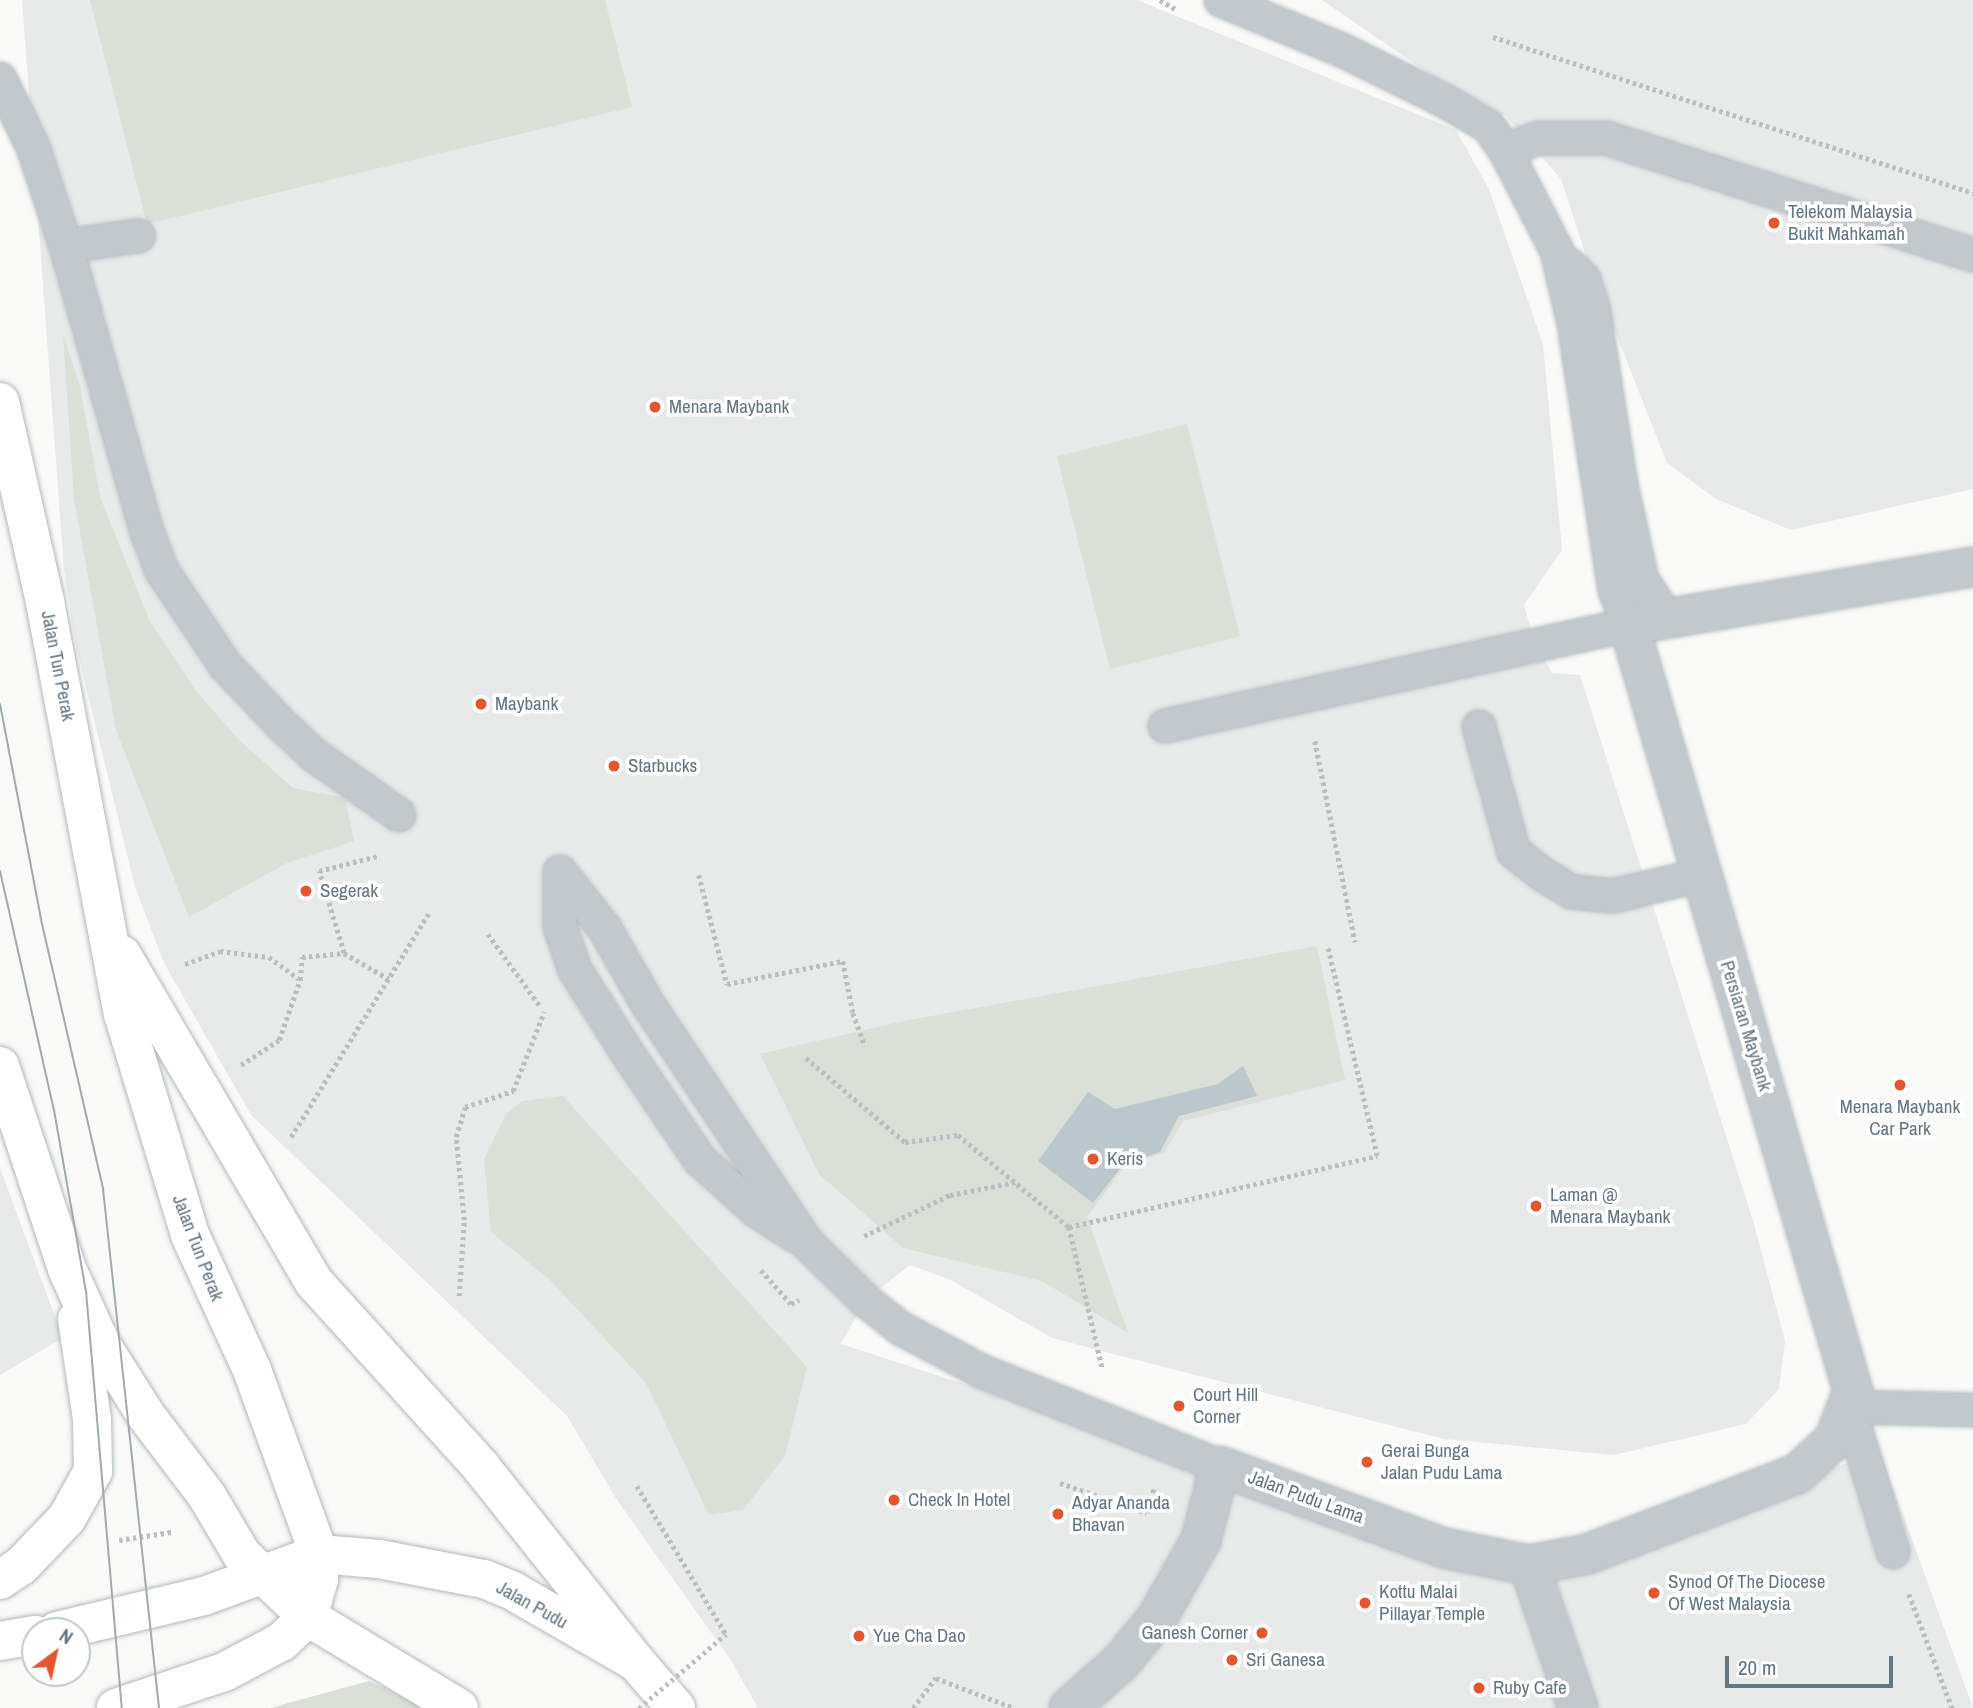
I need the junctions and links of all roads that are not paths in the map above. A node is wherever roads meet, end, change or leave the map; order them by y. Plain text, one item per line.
1 (1221, 0) edge
2 (1282, 13) edge
3 (0, 79) edge
4 (1505, 150) junction
5 (138, 236) dead end
6 (66, 246) junction
7 (1557, 251) junction
8 (1973, 255) edge
9 (0, 402) edge
10 (1973, 567) edge
11 (1666, 616) junction
12 (1629, 625) junction
13 (1165, 726) dead end
14 (1479, 727) dead end
15 (399, 815) dead end
16 (1701, 875) junction
17 (108, 932) junction
18 (0, 1066) edge
19 (808, 1244) junction
20 (67, 1269) junction
21 (1849, 1407) junction
22 (1973, 1410) edge
23 (1220, 1466) junction
24 (1893, 1552) road end
25 (319, 1554) junction
26 (1529, 1565) junction
27 (257, 1574) junction
28 (0, 1580) edge
29 (308, 1617) junction
30 (91, 1623) edge
31 (21, 1637) edge
32 (0, 1641) edge
33 (636, 1662) junction
34 (1077, 1706) edge
35 (116, 1708) edge
36 (459, 1708) edge
37 (676, 1708) edge
38 (1578, 1708) edge

1 - 2 lane
2 - 4 lane
3 - 6 lane
4 - 7 lane
4 - 8 lane
5 - 6 lane
6 - 15 lane
7 - 11 lane
7 - 12 lane
9 - 17 main road, Jalan Tun Perak
10 - 11 street
11 - 12 street
12 - 13 lane
12 - 16 street, Persiaran Maybank
14 - 16 lane
16 - 21 street, Persiaran Maybank
17 - 25 main road, Jalan Tun Perak
17 - 33 main road, Jalan Tun Perak
18 - 20 main road
19 - 19 lane
19 - 23 lane
20 - 27 main road
20 - 28 main road
21 - 22 lane
21 - 24 lane
21 - 26 street, Persiaran Maybank
23 - 26 street, Jalan Pudu Lama
23 - 34 street, Jalan Pudu Lama
25 - 27 main road
25 - 29 main road
25 - 33 main road, Jalan Pudu
26 - 38 street
27 - 29 main road
27 - 30 main road
29 - 35 main road
29 - 36 main road
31 - 32 main road
33 - 37 main road, Jalan Pudu

